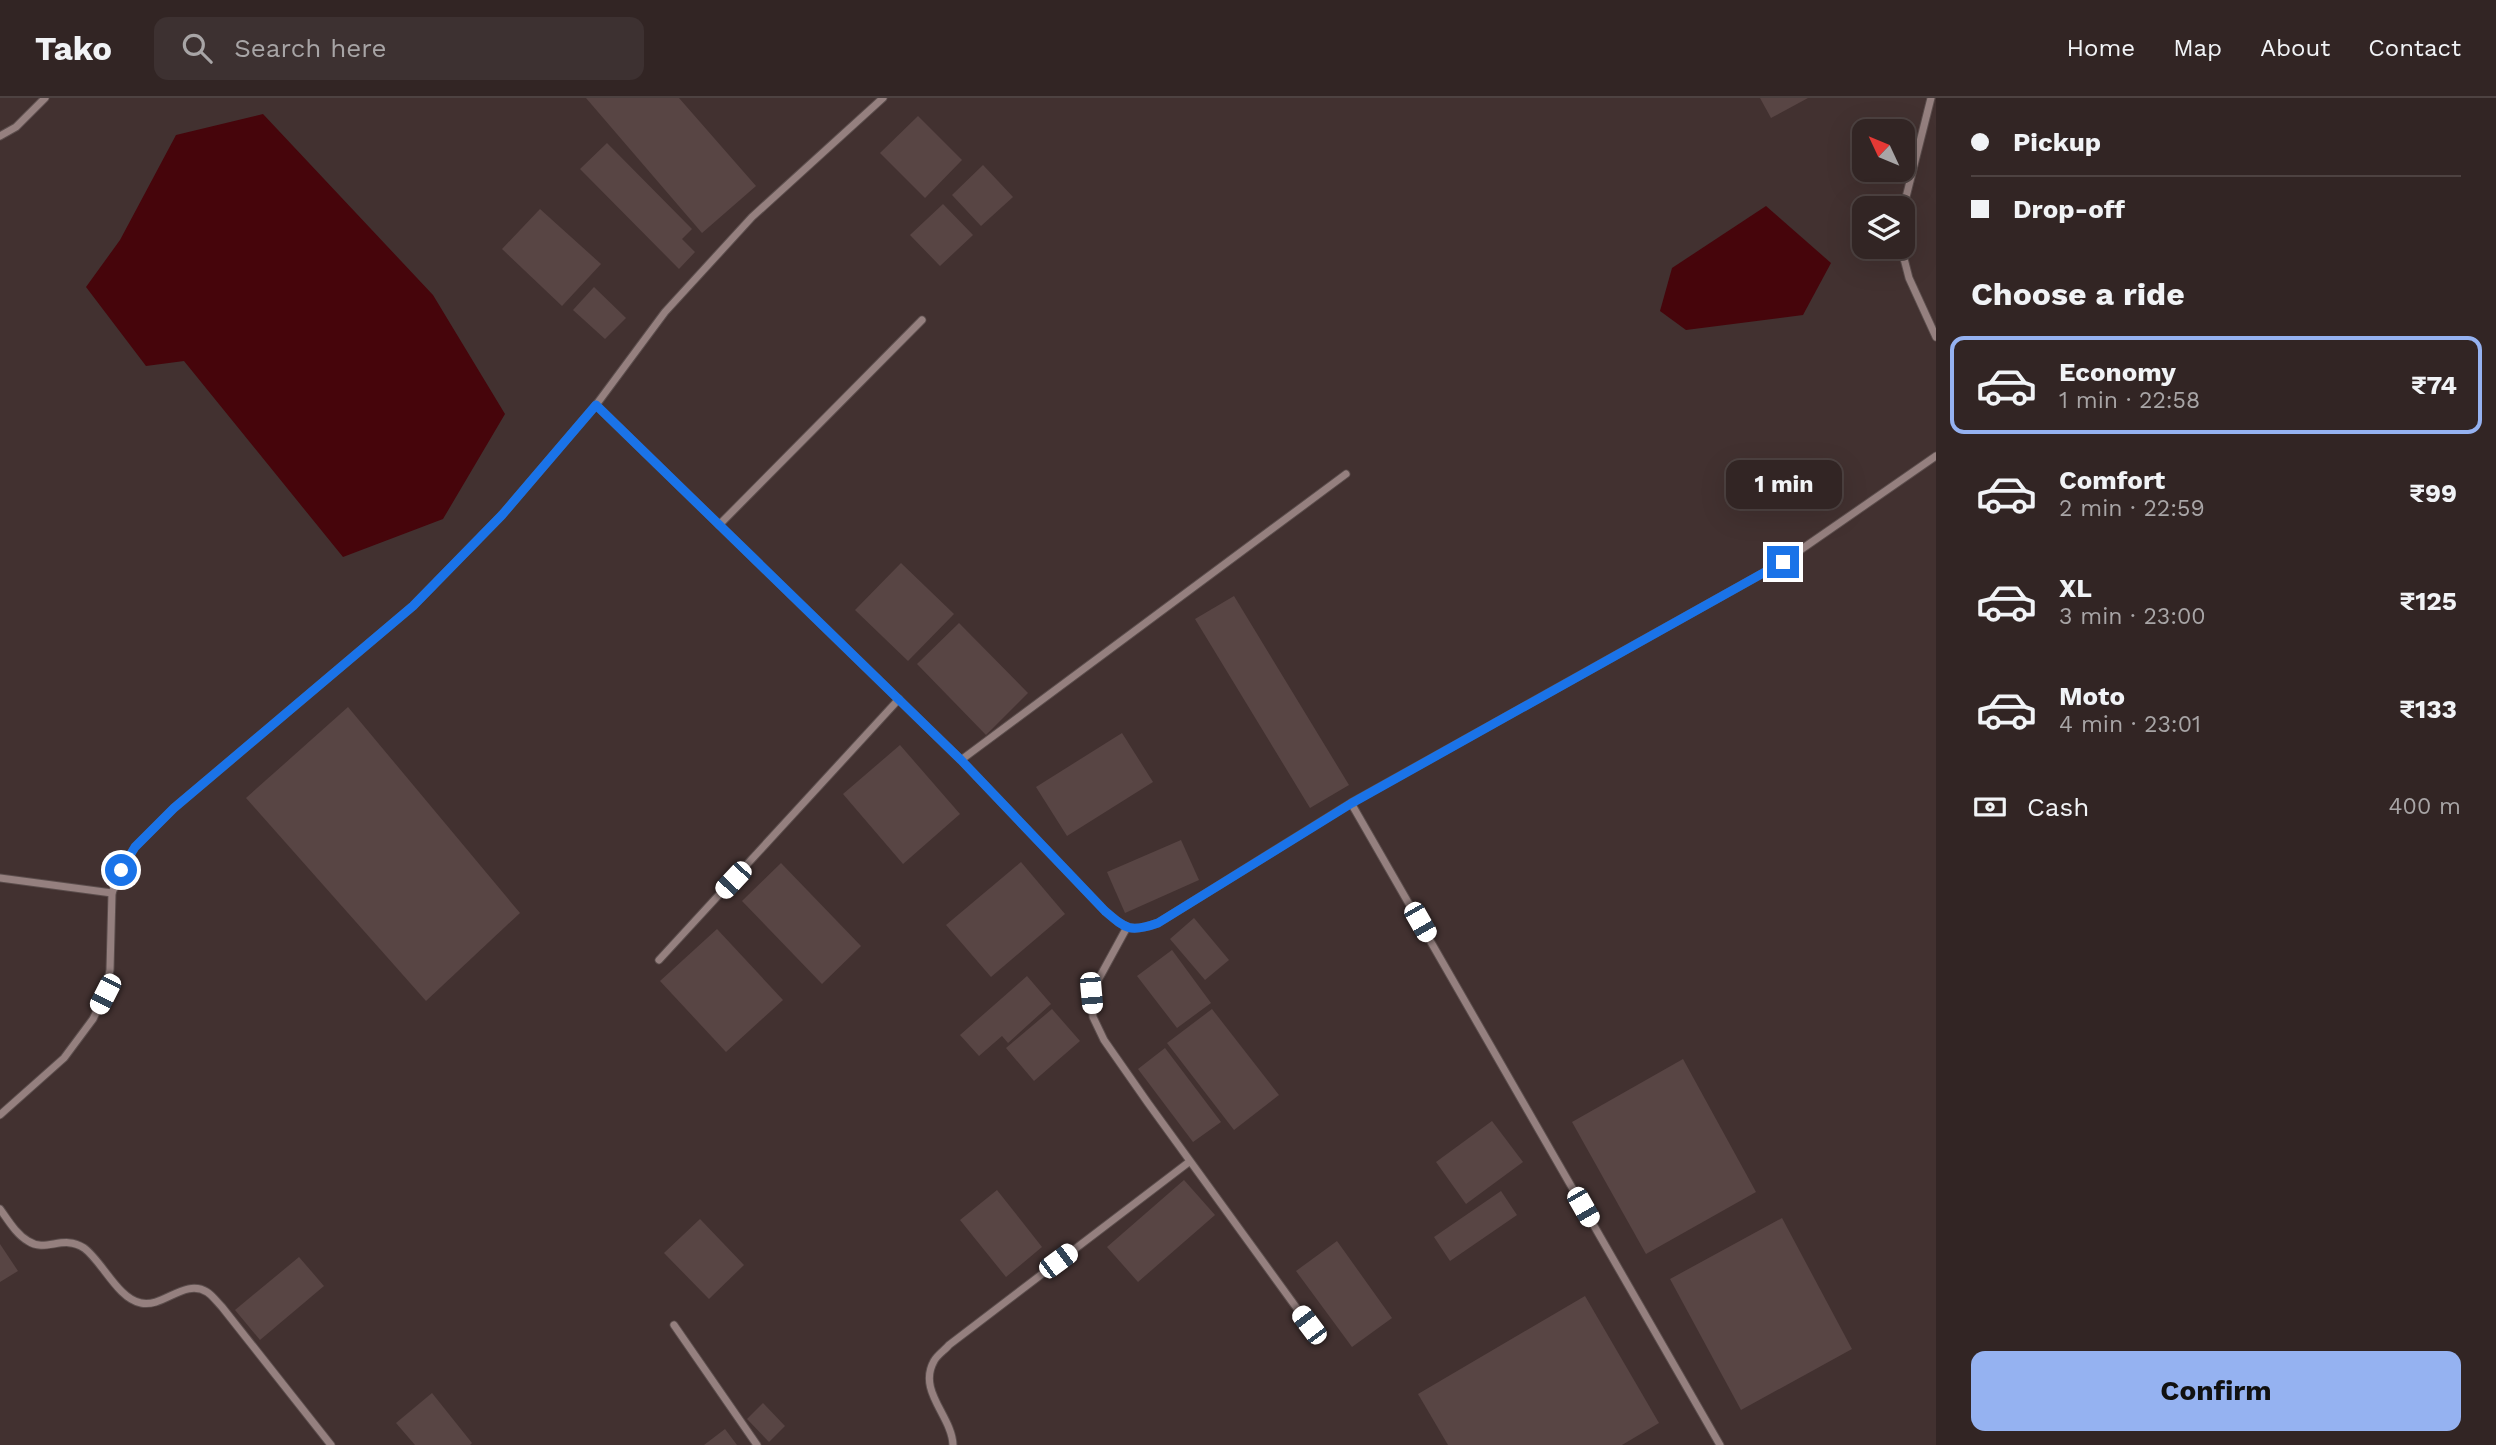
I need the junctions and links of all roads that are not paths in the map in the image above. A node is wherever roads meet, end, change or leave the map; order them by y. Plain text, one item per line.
1 (45, 98) edge
2 (883, 98) edge
3 (1931, 98) edge
4 (0, 136) edge
5 (1906, 196) edge
6 (1903, 259) edge
7 (922, 320) dead end
8 (1936, 337) edge
9 (596, 405) junction
10 (1936, 456) edge
11 (1346, 474) dead end
12 (719, 525) junction
13 (899, 699) junction
14 (961, 760) junction
15 (1352, 803) junction
16 (0, 878) edge
17 (112, 892) junction
18 (1126, 929) junction
19 (659, 960) dead end
20 (0, 1115) edge
21 (1189, 1162) junction
22 (0, 1209) edge
23 (674, 1325) dead end
24 (1309, 1325) dead end
25 (331, 1445) edge
26 (757, 1445) edge
27 (953, 1445) edge
28 (1720, 1445) edge

1 - 4 street
2 - 9 street
3 - 5 street
6 - 8 street
7 - 12 street
9 - 12 street
9 - 17 street
10 - 15 street
11 - 14 street
12 - 13 street
13 - 14 street
13 - 19 street
14 - 18 street
15 - 18 street
15 - 28 street
16 - 17 street
17 - 20 street
18 - 21 street
21 - 24 street
21 - 27 street
22 - 25 street
23 - 26 street

